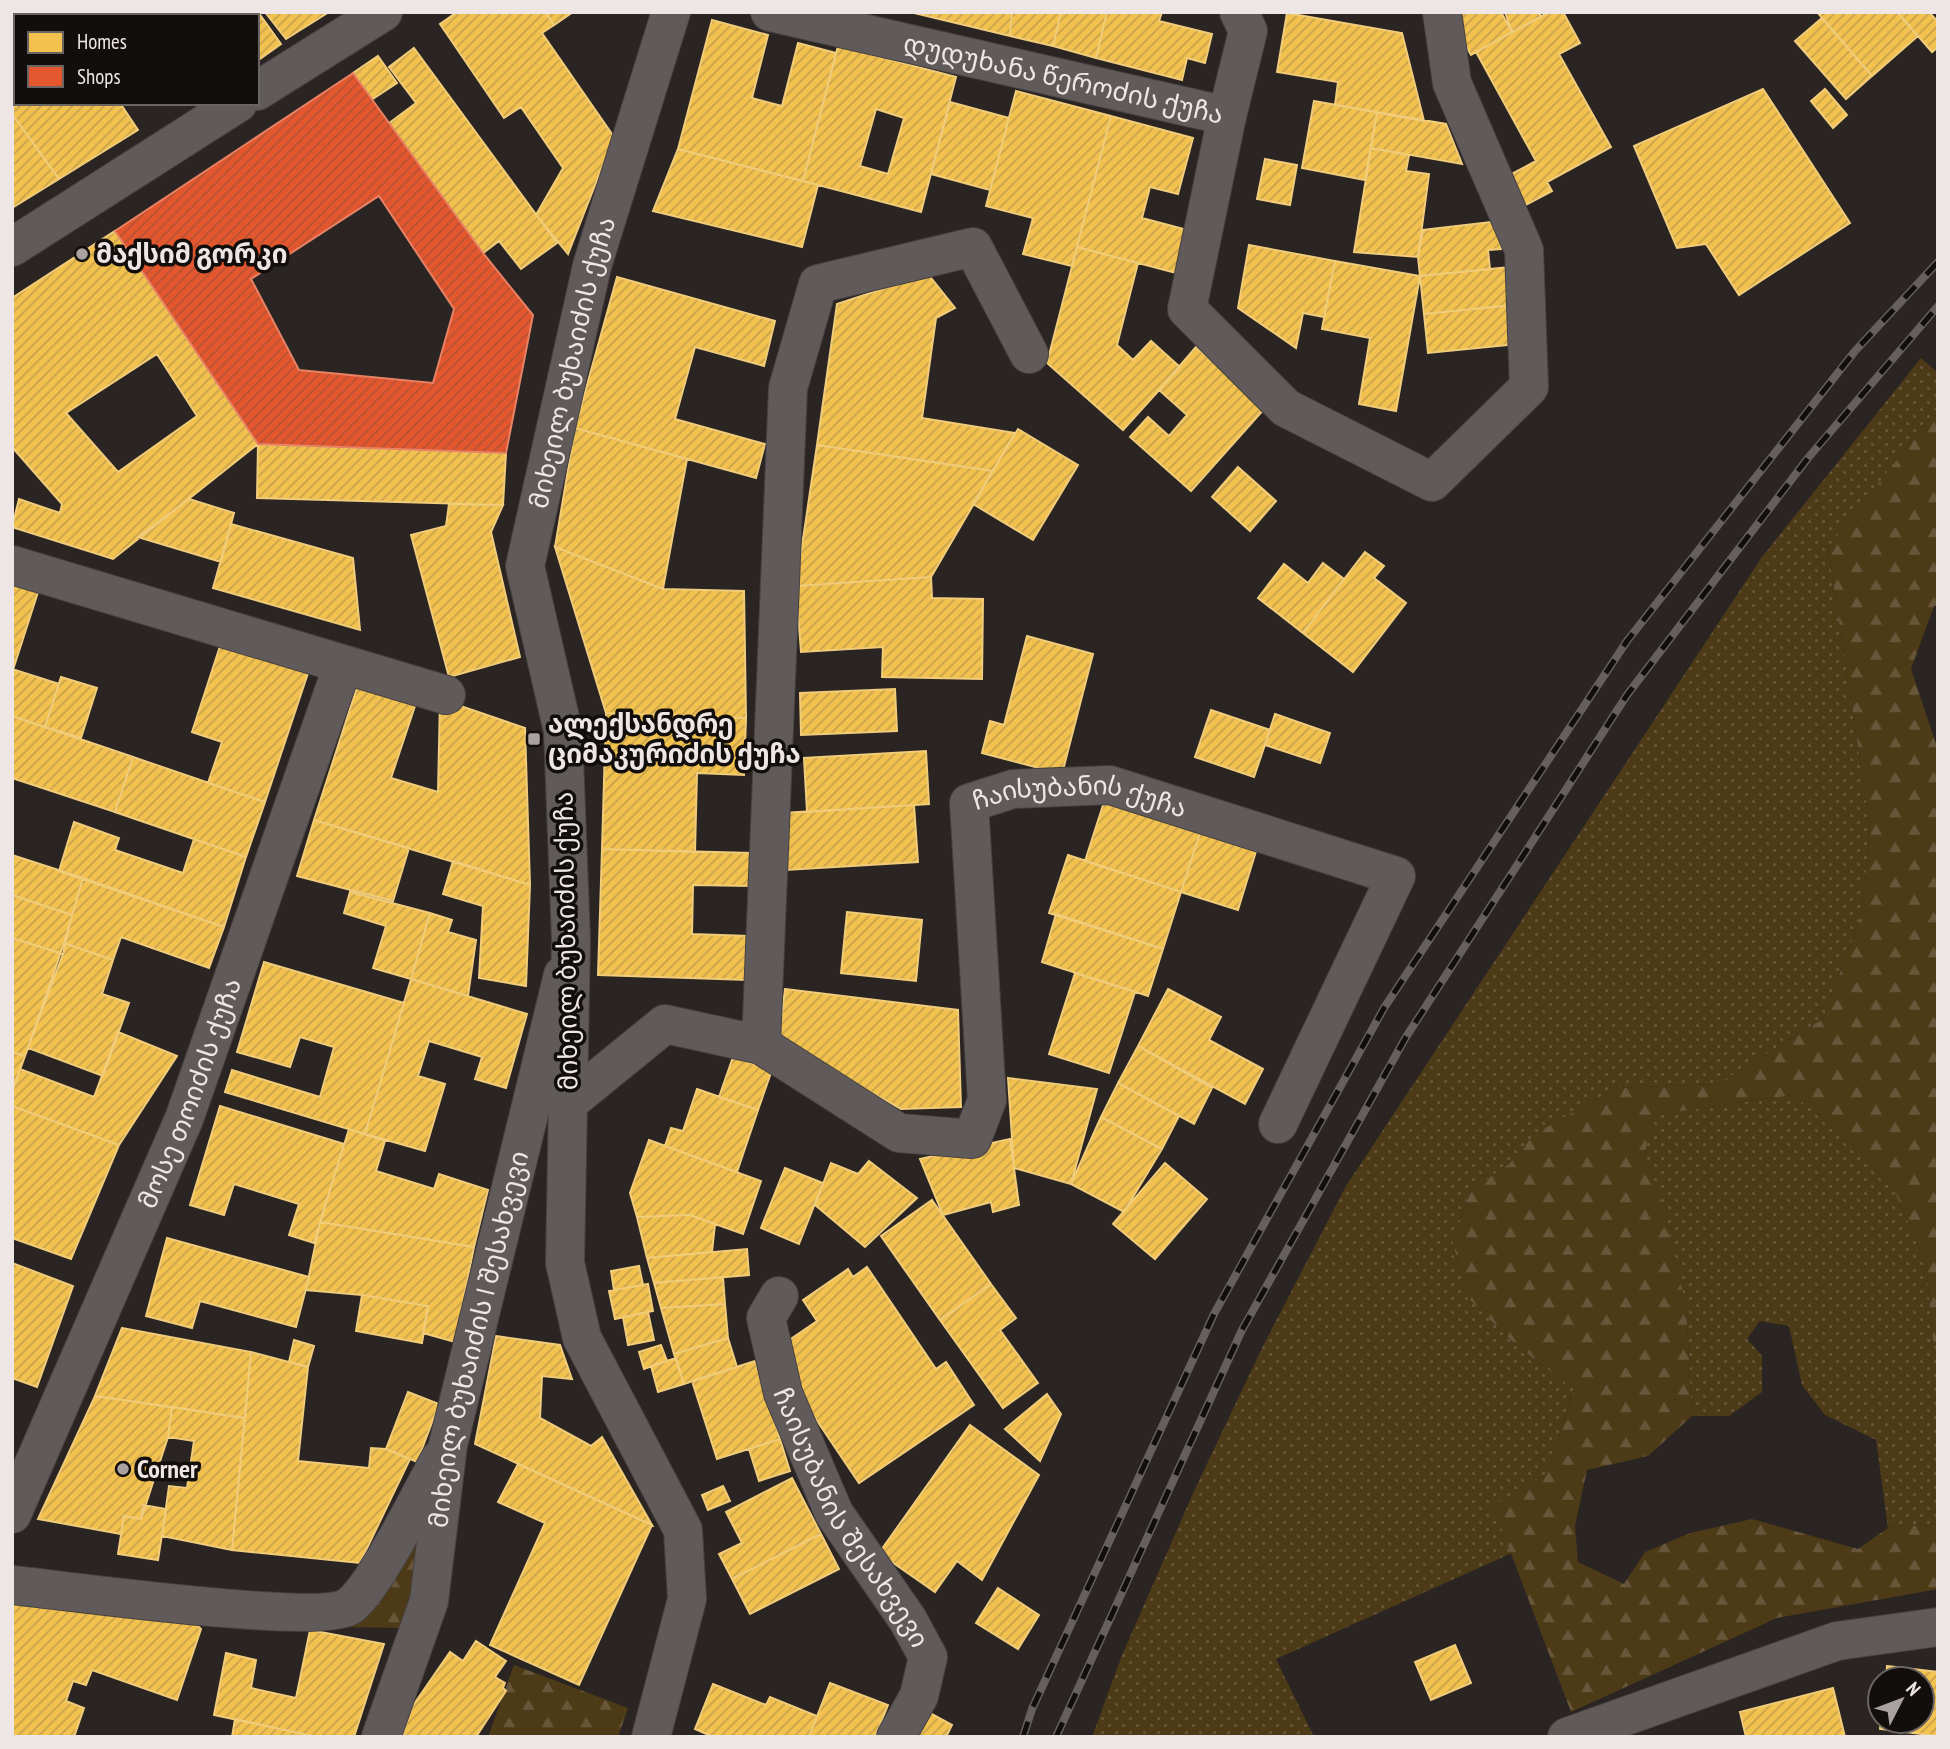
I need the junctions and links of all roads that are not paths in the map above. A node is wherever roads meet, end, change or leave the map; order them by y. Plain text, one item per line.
1 (383, 12) edge
2 (671, 12) edge
3 (770, 12) edge
4 (1239, 12) edge
5 (1442, 12) edge
6 (259, 90) edge
7 (235, 105) edge
8 (1227, 116) junction
9 (12, 247) edge
10 (1029, 354) dead end
11 (12, 565) edge
12 (343, 665) junction
13 (446, 695) dead end
14 (571, 939) junction
15 (761, 1045) junction
16 (568, 1103) junction
17 (1278, 1124) dead end
18 (779, 1296) dead end
19 (448, 1445) junction
20 (12, 1514) edge
21 (12, 1585) edge
22 (1938, 1627) edge
23 (381, 1737) edge
24 (651, 1737) edge
25 (896, 1737) edge
26 (1567, 1737) edge

1 - 6 street
2 - 14 street, მიხეილ ბუხაიძის ქუჩა
3 - 8 street, დუდუხანა წეროძის ქუჩა
4 - 8 street
5 - 8 street, დუდუხანა წეროძის ქუჩა
7 - 9 street
10 - 15 street
11 - 12 street
12 - 13 street
12 - 20 street, მოსე თოიძის ქუჩა
14 - 16 street, მიხეილ ბუხაიძის ქუჩა
14 - 19 street, მიხეილ ბუხაიძის I შესახვევი
15 - 16 street, ჩაისუბანის ქუჩა
15 - 17 street, ჩაისუბანის ქუჩა
16 - 24 street, მიხეილ ბუხაიძის ქუჩა
18 - 25 street, ჩაისუბანის შესახვევი
19 - 21 street
19 - 23 street, მიხეილ ბუხაიძის I შესახვევი
22 - 26 street

